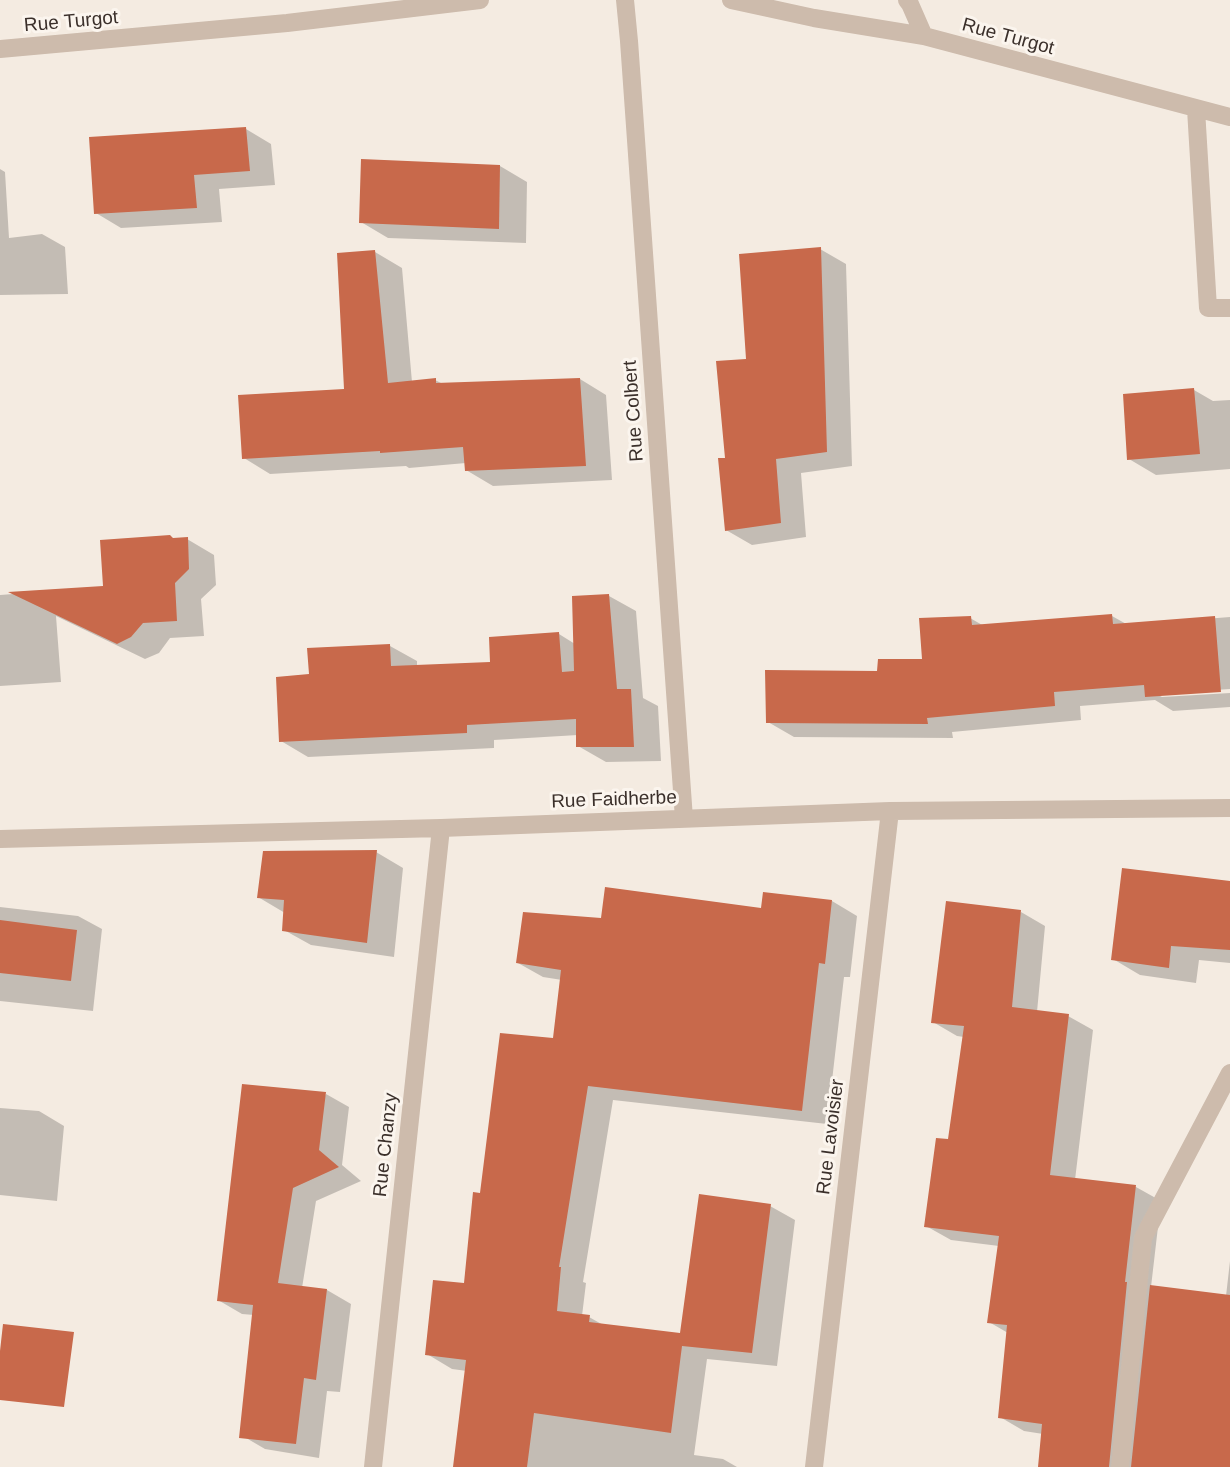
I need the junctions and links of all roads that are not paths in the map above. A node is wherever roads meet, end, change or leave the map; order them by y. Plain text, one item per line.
1 (480, 0) edge
2 (625, 0) edge
3 (731, 0) edge
4 (907, 0) edge
5 (924, 36) junction
6 (0, 49) edge
7 (1196, 109) junction
8 (1230, 117) edge
9 (1230, 308) edge
10 (1230, 808) edge
11 (890, 811) junction
12 (684, 818) junction
13 (441, 828) junction
14 (0, 839) edge
15 (1230, 1073) edge
16 (373, 1467) edge
17 (814, 1467) edge
18 (1120, 1467) edge

1 - 6 street, Rue Turgot
2 - 12 street, Rue Colbert
3 - 5 street, Rue Turgot
4 - 5 street
5 - 7 street, Rue Turgot
7 - 8 street, Rue Turgot
7 - 9 street
10 - 11 street, Rue Faidherbe
11 - 12 street, Rue Faidherbe
11 - 17 street, Rue Lavoisier
12 - 13 street, Rue Faidherbe
13 - 14 street, Rue Faidherbe
13 - 16 street, Rue Chanzy
15 - 18 street

